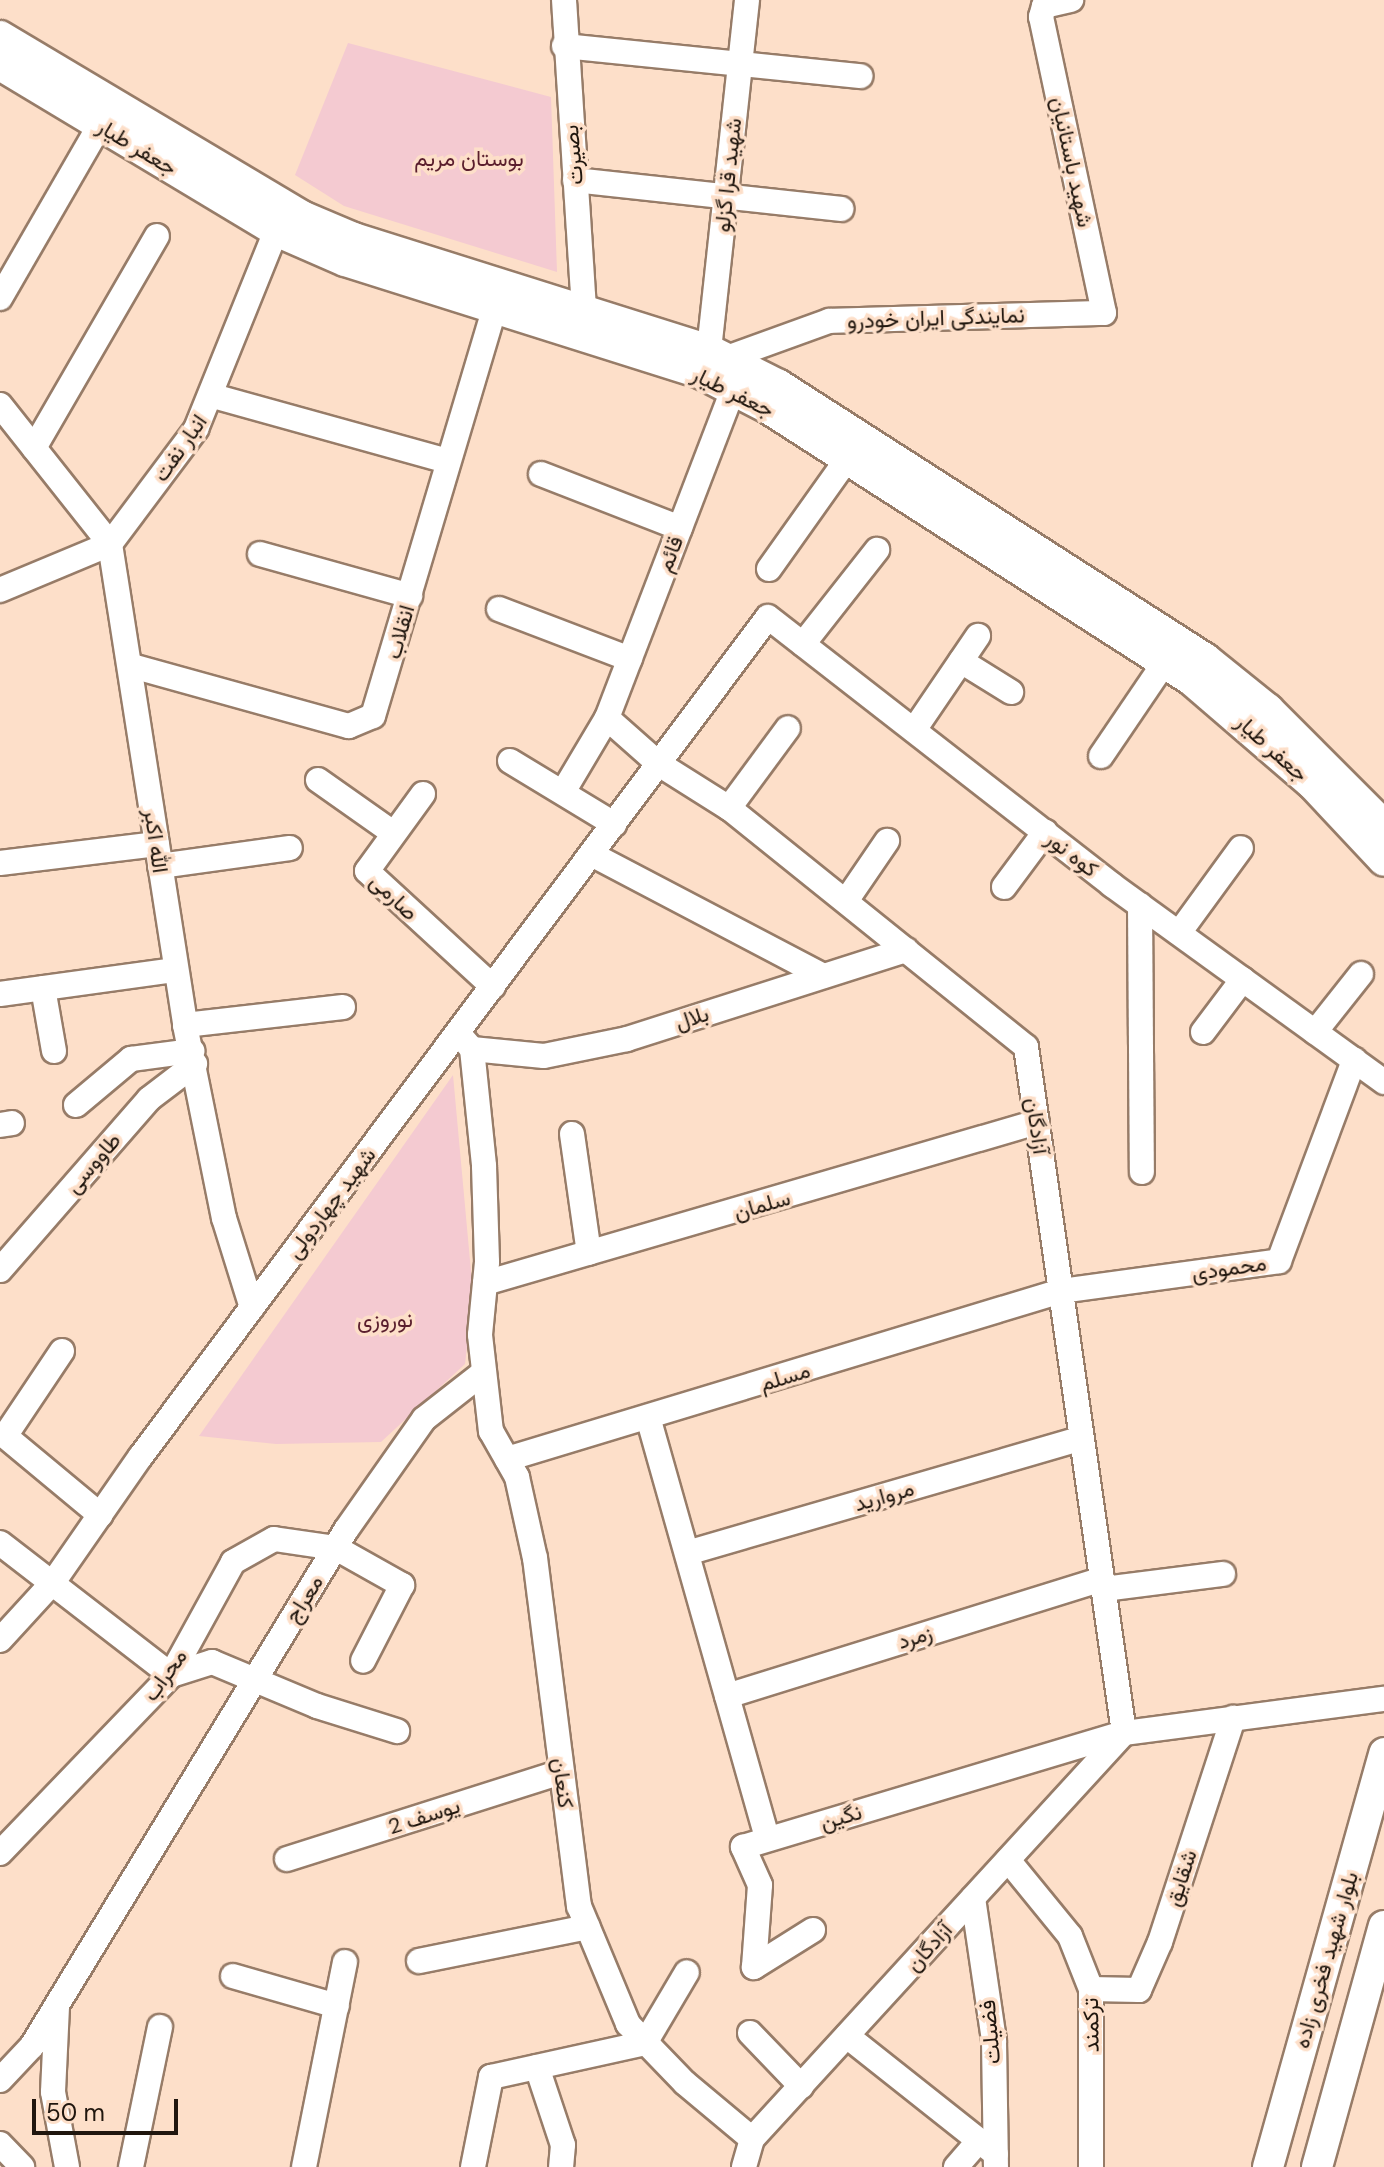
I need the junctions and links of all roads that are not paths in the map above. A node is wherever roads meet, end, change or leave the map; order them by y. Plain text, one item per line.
1 (564, 0) edge
2 (747, 0) edge
3 (1071, 0) edge
4 (0, 36) edge
5 (564, 46) junction
6 (741, 64) junction
7 (0, 65) edge
8 (860, 76) dead end
9 (100, 125) junction
10 (575, 180) junction
11 (727, 194) junction
12 (841, 209) dead end
13 (284, 221) junction
14 (157, 236) dead end
15 (0, 298) edge
16 (495, 306) junction
17 (584, 309) junction
18 (1104, 313) joint
19 (718, 354) junction
20 (733, 389) junction
21 (213, 396) junction
22 (1, 408) edge
23 (34, 448) junction
24 (848, 458) junction
25 (448, 461) junction
26 (541, 474) dead end
27 (680, 528) junction
28 (110, 544) junction
29 (877, 550) dead end
30 (260, 554) dead end
31 (769, 569) dead end
32 (0, 590) edge
33 (410, 596) junction
34 (499, 609) dead end
35 (768, 617) joint
36 (978, 636) dead end
37 (803, 644) junction
38 (630, 659) junction
39 (961, 661) junction
40 (1165, 662) junction
41 (132, 666) junction
42 (1011, 692) dead end
43 (607, 718) junction
44 (788, 728) dead end
45 (914, 730) junction
46 (1101, 756) dead end
47 (510, 761) dead end
48 (659, 764) junction
49 (318, 780) dead end
50 (563, 792) junction
51 (423, 794) dead end
52 (729, 808) junction
53 (614, 824) junction
54 (1384, 825) edge
55 (1045, 832) junction
56 (393, 833) junction
57 (887, 841) dead end
58 (290, 848) dead end
59 (1241, 848) dead end
60 (158, 855) junction
61 (593, 855) junction
62 (1383, 859) edge
63 (0, 863) edge
64 (1004, 887) dead end
65 (846, 901) junction
66 (1140, 905) junction
67 (1179, 933) junction
68 (906, 950) junction
69 (175, 970) junction
70 (1361, 974) dead end
71 (823, 976) junction
72 (1243, 979) junction
73 (493, 987) junction
74 (43, 988) junction
75 (0, 994) edge
76 (343, 1007) dead end
77 (185, 1025) junction
78 (1203, 1032) dead end
79 (1315, 1032) junction
80 (465, 1041) junction
81 (54, 1051) dead end
82 (194, 1058) junction
83 (1354, 1060) junction
84 (1384, 1082) edge
85 (76, 1105) dead end
86 (1037, 1122) junction
87 (572, 1134) dead end
88 (1142, 1172) dead end
89 (589, 1253) junction
90 (0, 1270) edge
91 (485, 1283) junction
92 (1061, 1291) junction
93 (252, 1308) junction
94 (62, 1351) dead end
95 (484, 1372) junction
96 (648, 1417) junction
97 (1082, 1438) junction
98 (507, 1459) junction
99 (100, 1515) junction
100 (0, 1543) edge
101 (336, 1548) junction
102 (687, 1553) junction
103 (1223, 1574) dead end
104 (54, 1581) junction
105 (1103, 1584) junction
106 (0, 1640) edge
107 (363, 1661) dead end
108 (171, 1675) junction
109 (254, 1680) junction
110 (727, 1696) junction
111 (1384, 1699) edge
112 (1233, 1718) junction
113 (397, 1731) dead end
114 (1124, 1733) junction
115 (1384, 1753) edge
116 (562, 1772) junction
117 (767, 1838) junction
118 (0, 1853) edge
119 (287, 1859) dead end
120 (1008, 1860) junction
121 (973, 1898) junction
122 (1384, 1926) edge
123 (588, 1927) junction
124 (813, 1930) dead end
125 (419, 1961) dead end
126 (345, 1962) dead end
127 (687, 1972) dead end
128 (233, 1976) dead end
129 (1091, 1989) junction
130 (58, 2001) junction
131 (337, 2006) junction
132 (160, 2027) dead end
133 (750, 2033) dead end
134 (847, 2036) junction
135 (645, 2043) junction
136 (537, 2067) junction
137 (0, 2080) edge
138 (801, 2086) junction
139 (752, 2139) junction
140 (0, 2144) edge
141 (990, 2154) edge
142 (22, 2167) edge
143 (67, 2167) edge
144 (131, 2167) edge
145 (304, 2167) edge
146 (473, 2167) edge
147 (561, 2167) edge
148 (744, 2167) edge
149 (956, 2167) edge
150 (1091, 2167) edge
151 (1268, 2167) edge
152 (1317, 2167) edge

1 - 5 street, بصیرت
2 - 6 street, شهید قرا گزلو
3 - 18 street, شهید باستانیان
4 - 13 main road, جعفر طیار
5 - 6 street
5 - 10 street, بصیرت
6 - 8 street
6 - 11 street, شهید قرا گزلو
7 - 9 main road, جعفر طیار
9 - 13 main road, جعفر طیار
9 - 15 street
10 - 11 street
10 - 17 street, بصیرت
11 - 12 street
11 - 19 street, شهید قرا گزلو
13 - 16 main road, جعفر طیار
13 - 17 main road, جعفر طیار
13 - 21 street, انبار نفت
14 - 23 street
16 - 20 main road, جعفر طیار
16 - 25 street, انقلاب
17 - 19 main road, جعفر طیار
18 - 19 street, نمایندگی ایران خودرو
19 - 54 main road, جعفر طیار
20 - 24 main road, جعفر طیار
20 - 27 street, قائم
21 - 25 street
21 - 28 street, انبار نفت
22 - 23 street, الله اکبر
23 - 28 street, الله اکبر
24 - 31 street
24 - 40 main road, جعفر طیار
25 - 33 street, انقلاب
26 - 27 street
27 - 38 street, قائم
28 - 32 street
28 - 41 street, الله اکبر
29 - 37 street
30 - 33 street
33 - 41 street, انقلاب
34 - 38 street
35 - 37 street, کوه نور
35 - 48 street, شهید چهاردولی
36 - 39 street
37 - 45 street, کوه نور
38 - 43 street, قائم
39 - 42 street
39 - 45 street
40 - 46 street
40 - 62 main road, جعفر طیار
41 - 60 street, الله اکبر
43 - 48 street, آزادگان
43 - 50 street, قائم
44 - 52 street
45 - 55 street, کوه نور
47 - 50 street
48 - 52 street, آزادگان
48 - 53 street, شهید چهاردولی
49 - 56 street
50 - 53 street
51 - 56 street, صارمی
52 - 65 street, آزادگان
53 - 61 street, شهید چهاردولی
55 - 64 street
55 - 66 street, کوه نور
56 - 73 street, صارمی
57 - 65 street
58 - 60 street
59 - 67 street
60 - 63 street
60 - 69 street, الله اکبر
61 - 71 street
61 - 73 street, شهید چهاردولی
65 - 68 street, آزادگان
66 - 67 street, کوه نور
66 - 88 street
67 - 72 street, کوه نور
68 - 71 street, بلال
68 - 86 street, آزادگان
69 - 74 street
69 - 77 street, الله اکبر
70 - 79 street
71 - 80 street, بلال
72 - 78 street
72 - 79 street, کوه نور
73 - 80 street, شهید چهاردولی
74 - 75 street
74 - 81 street
76 - 77 street
77 - 82 street, الله اکبر
79 - 83 street, کوه نور
80 - 91 street
80 - 93 street, شهید چهاردولی
82 - 85 street
82 - 90 street, طاووسی
82 - 93 street, الله اکبر
83 - 84 street, کوه نور
83 - 92 street, محمودی
86 - 89 street, سلمان
86 - 92 street, آزادگان
87 - 89 street
89 - 91 street, سلمان
91 - 95 street
92 - 96 street, مسلم
92 - 97 street, آزادگان
93 - 99 street, شهید چهاردولی
94 - 99 street
95 - 98 street, کنعان
95 - 101 street, معراج
96 - 98 street, مسلم
96 - 102 street
97 - 102 street, مروارید
97 - 105 street, آزادگان
98 - 116 street, کنعان
99 - 104 street, شهید چهاردولی
100 - 104 street
101 - 107 street
101 - 108 street, محراب
101 - 109 street, معراج
102 - 110 street
103 - 105 street, زمرد
104 - 106 street, شهید چهاردولی
104 - 108 street
105 - 110 street, زمرد
105 - 114 street, آزادگان
108 - 109 street
108 - 118 street, محراب
109 - 113 street
109 - 130 street, معراج
110 - 117 street
111 - 112 street
112 - 114 street
112 - 129 street, شقایق
114 - 117 street, نگین
114 - 120 street, آزادگان
115 - 151 main road, بلوار شهید فخری زاده
116 - 119 street, یوسف 2
116 - 123 street, کنعان
117 - 124 street
120 - 121 street, آزادگان
120 - 129 street, ترکمند
121 - 134 street, آزادگان
121 - 141 street, فضیلت
122 - 152 main road
123 - 125 street
123 - 135 street, کنعان
126 - 131 street
127 - 135 street
128 - 131 street
129 - 150 street, ترکمند
130 - 137 street
130 - 143 street, معراج
131 - 145 street
132 - 144 street
133 - 138 street
134 - 138 street, آزادگان
134 - 141 street
135 - 136 street
135 - 139 street, کنعان
136 - 146 street
136 - 147 street
138 - 139 street, آزادگان
139 - 148 street, آزادگان
140 - 142 street
141 - 149 street

